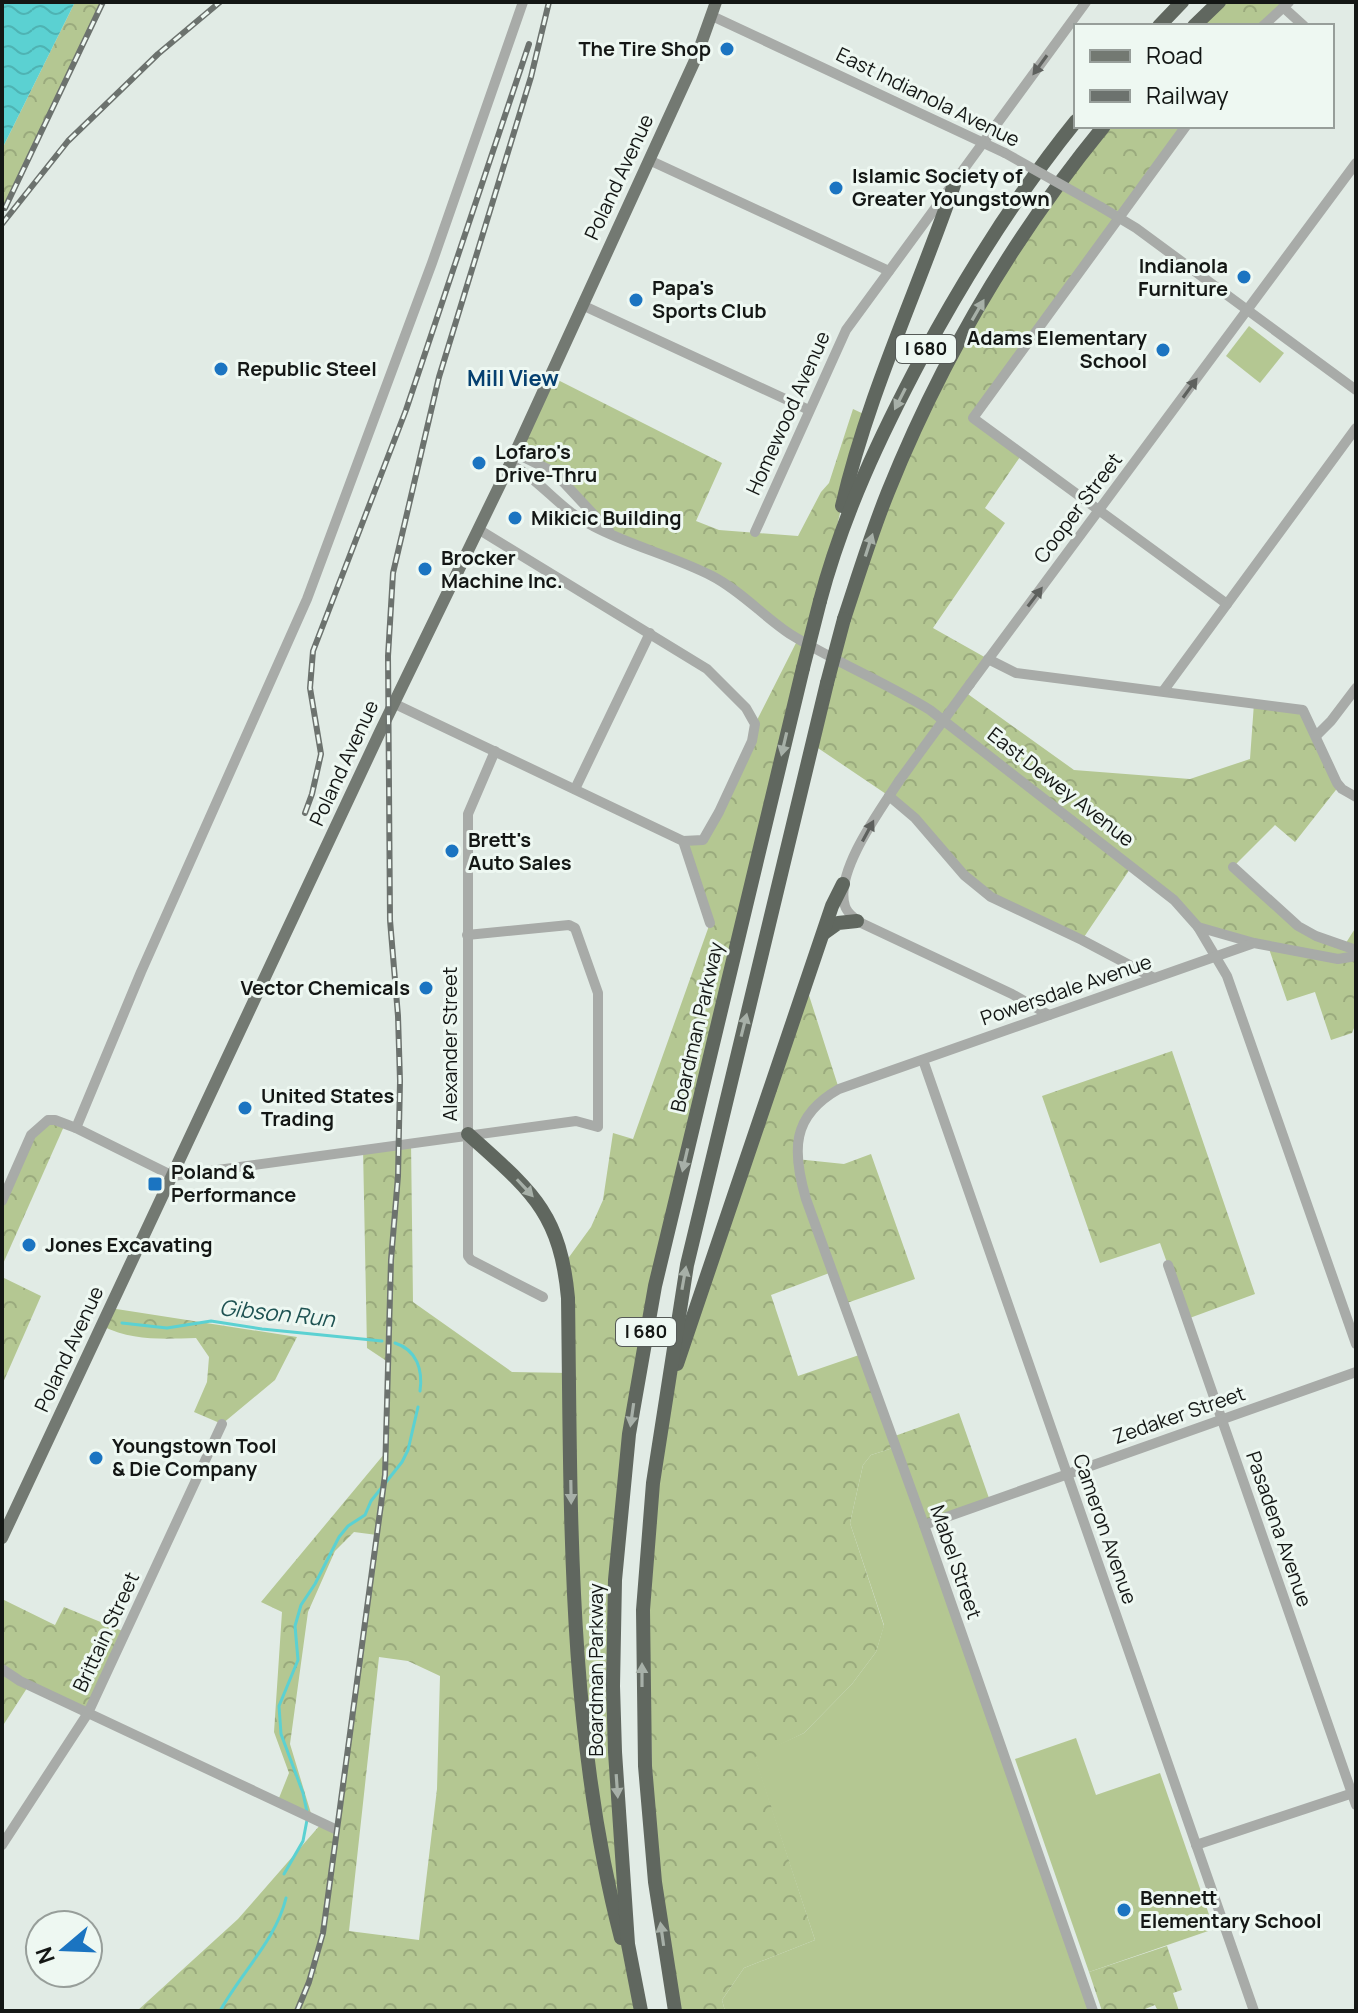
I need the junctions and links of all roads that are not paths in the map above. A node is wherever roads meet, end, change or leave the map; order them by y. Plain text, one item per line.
1 (523, 2) edge
2 (716, 2) edge
3 (1086, 2) edge
4 (1182, 2) edge
5 (1219, 2) edge
6 (1286, 5) edge
7 (712, 16) junction
8 (1161, 24) edge
9 (1196, 24) edge
10 (1265, 24) edge
11 (1302, 24) edge
12 (1074, 124) edge
13 (1103, 128) edge
14 (1185, 128) edge
15 (984, 141) junction
16 (649, 160) junction
17 (1356, 163) edge
18 (955, 182) junction
19 (1119, 217) junction
20 (889, 271) junction
21 (582, 305) junction
22 (1247, 310) junction
23 (1356, 390) edge
24 (809, 410) junction
25 (1356, 428) edge
26 (512, 458) junction
27 (1099, 510) junction
28 (478, 529) junction
29 (755, 532) dead end
30 (613, 535) junction
31 (825, 582) junction
32 (1227, 604) junction
33 (650, 633) junction
34 (988, 659) junction
35 (1356, 688) edge
36 (1164, 690) junction
37 (395, 704) junction
38 (1316, 736) junction
39 (495, 751) junction
40 (575, 789) junction
41 (889, 796) junction
42 (1356, 797) edge
43 (683, 841) junction
44 (1233, 867) dead end
45 (843, 884) junction
46 (857, 921) junction
47 (710, 923) dead end
48 (1198, 927) junction
49 (823, 934) junction
50 (467, 935) junction
51 (1254, 943) junction
52 (1356, 950) edge
53 (1217, 956) junction
54 (1356, 956) edge
55 (1154, 978) junction
56 (1049, 1015) junction
57 (923, 1060) junction
58 (804, 1123) joint
59 (76, 1128) junction
60 (468, 1134) junction
61 (173, 1176) junction
62 (2, 1201) edge
63 (1168, 1265) dead end
64 (543, 1297) dead end
65 (1356, 1344) edge
66 (1356, 1372) edge
67 (1222, 1419) junction
68 (222, 1424) dead end
69 (661, 1427) junction
70 (1067, 1473) junction
71 (924, 1525) junction
72 (2, 1538) edge
73 (2, 1669) edge
74 (88, 1713) junction
75 (1354, 1792) edge
76 (1356, 1805) edge
77 (335, 1829) dead end
78 (2, 1845) edge
79 (1196, 1845) junction
80 (641, 2011) edge
81 (675, 2011) edge
82 (1093, 2011) edge
83 (1254, 2011) edge

1 - 59 street
2 - 7 main road, Poland Avenue
3 -> 15 street, Homewood Avenue
4 - 8 highway
5 - 9 highway
6 - 10 street
6 - 11 street
7 - 15 street, East Indianola Avenue
7 - 16 main road, Poland Avenue
12 -> 31 highway, Boardman Parkway / I 680
69 -> 13 highway, I 680, bridge
14 - 19 street
15 - 18 street, Homewood Avenue
15 - 19 street, East Indianola Avenue, bridge
16 - 20 street
16 - 21 main road, Poland Avenue
17 - 22 street, Cooper Street
18 - 20 street, Homewood Avenue
18 - 31 highway
19 - 22 street, East Indianola Avenue
19 - 27 street
20 - 24 street, Homewood Avenue
21 - 24 street
21 - 26 main road, Poland Avenue
22 - 23 street, East Indianola Avenue
27 -> 22 street, Cooper Street
24 - 29 street, Homewood Avenue
25 - 32 street
26 - 28 main road, Poland Avenue
26 - 30 street, East Dewey Avenue
26 - 30 street
27 - 32 street
34 -> 27 street, Cooper Street
28 - 33 street
28 - 37 main road, Poland Avenue
30 - 48 street, East Dewey Avenue
31 -> 80 highway, Boardman Parkway / I 680, bridge
32 - 36 street
33 - 40 street
33 - 43 street
34 - 36 street
34 - 41 street, Cooper Street, bridge
35 - 38 street
36 - 38 street
37 - 39 street
37 - 61 main road, Poland Avenue
38 - 42 street
39 - 40 street
39 - 50 street, Alexander Street
40 - 43 street
45 -> 41 street, Cooper Street
41 - 55 street
43 - 47 street
44 - 52 street
45 - 46 street
45 - 49 highway
46 - 49 highway
46 - 56 street
48 - 51 street
48 - 53 street, East Dewey Avenue
49 - 69 highway
50 - 60 street, Alexander Street
50 - 60 street
51 - 53 street, Powersdale Avenue
51 - 54 street
53 - 55 street, Powersdale Avenue
53 - 65 street, East Dewey Avenue
55 - 56 street, Powersdale Avenue
56 - 57 street, Powersdale Avenue
57 - 58 street, Powersdale Avenue
57 - 70 street, Cameron Avenue
58 - 71 street, Mabel Street
59 - 61 street
59 - 62 street
60 - 61 street
60 - 64 street, Alexander Street
60 -> 80 highway
61 - 72 main road, Poland Avenue
63 - 67 street, Pasadena Avenue
66 - 67 street, Zedaker Street
67 - 70 street, Zedaker Street
67 - 75 street, Pasadena Avenue
68 - 74 street, Brittain Street
81 -> 69 highway, I 680
70 - 71 street, Zedaker Street
70 - 79 street, Cameron Avenue
71 - 82 street, Mabel Street
73 - 74 street
74 - 77 street
74 - 78 street, Brittain Street
75 - 76 street, Pasadena Avenue
75 - 79 street
79 - 83 street, Cameron Avenue

